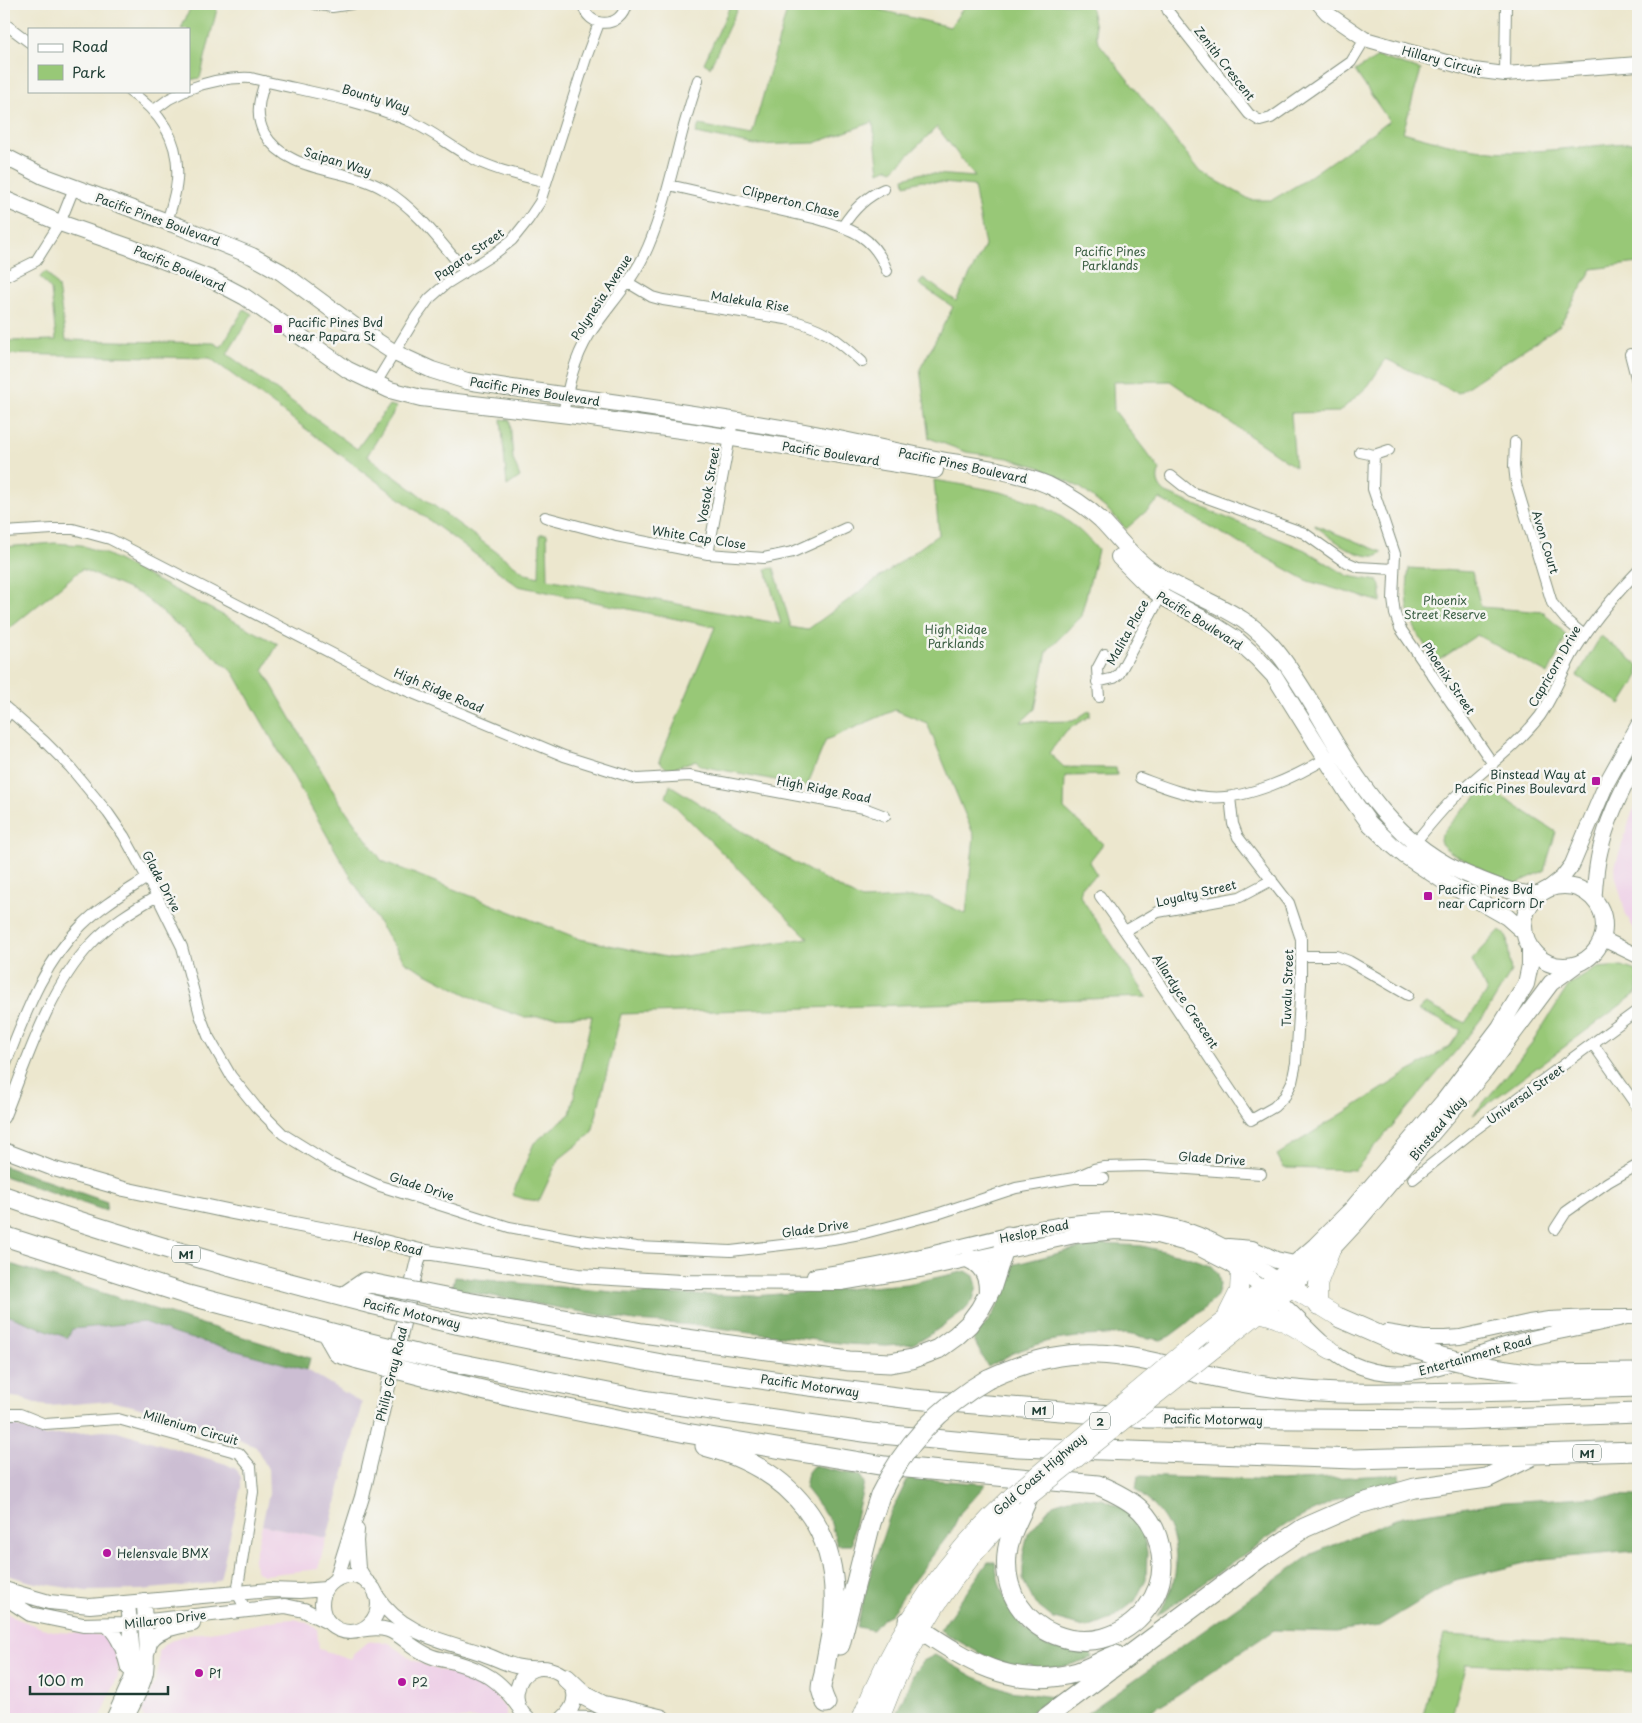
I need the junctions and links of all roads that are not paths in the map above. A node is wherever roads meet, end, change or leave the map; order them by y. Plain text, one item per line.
1 (315, 4) edge
2 (352, 4) edge
3 (583, 4) edge
4 (626, 4) edge
5 (1164, 4) edge
6 (1319, 4) edge
7 (1506, 4) edge
8 (4, 22) edge
9 (599, 23) junction
10 (1364, 39) junction
11 (28, 41) edge
12 (1638, 64) edge
13 (1505, 74) junction
14 (698, 80) dead end
15 (265, 81) junction
16 (190, 90) edge
17 (130, 92) edge
18 (183, 92) edge
19 (154, 110) junction
20 (4, 156) edge
21 (546, 182) junction
22 (669, 185) junction
23 (74, 188) junction
24 (884, 189) dead end
25 (4, 199) edge
26 (167, 222) junction
27 (60, 223) junction
28 (842, 226) junction
29 (464, 271) junction
30 (887, 271) dead end
31 (4, 277) edge
32 (627, 282) junction
33 (395, 353) junction
34 (1630, 354) dead end
35 (862, 362) dead end
36 (376, 383) junction
37 (1638, 385) edge
38 (566, 396) junction
39 (563, 414) junction
40 (731, 429) junction
41 (1515, 442) dead end
42 (1389, 450) dead end
43 (1360, 452) dead end
44 (1374, 455) junction
45 (1172, 476) dead end
46 (545, 517) dead end
47 (1101, 520) joint
48 (846, 528) dead end
49 (4, 532) edge
50 (708, 554) junction
51 (1394, 569) junction
52 (1638, 571) edge
53 (1165, 589) junction
54 (1584, 635) junction
55 (1105, 654) dead end
56 (1097, 682) junction
57 (1099, 698) dead end
58 (6, 712) edge
59 (1638, 726) edge
60 (1333, 755) junction
61 (1638, 762) edge
62 (1493, 764) junction
63 (1140, 778) dead end
64 (1230, 797) junction
65 (885, 816) dead end
66 (1410, 849) junction
67 (146, 878) junction
68 (1272, 880) junction
69 (1544, 892) junction
70 (157, 896) junction
71 (1100, 896) dead end
72 (1594, 898) junction
73 (1125, 931) junction
74 (1527, 939) junction
75 (1603, 939) junction
76 (1301, 956) junction
77 (1638, 956) edge
78 (1577, 964) junction
79 (48, 968) junction
80 (64, 977) junction
81 (1408, 995) dead end
82 (1638, 1010) edge
83 (1593, 1044) junction
84 (4, 1068) edge
85 (1638, 1108) edge
86 (4, 1118) edge
87 (1251, 1120) joint
88 (4, 1150) edge
89 (1638, 1165) edge
90 (1261, 1174) dead end
91 (1074, 1178) junction
92 (1104, 1178) dead end
93 (1413, 1179) dead end
94 (4, 1196) edge
95 (1556, 1229) dead end
96 (4, 1236) edge
97 (1005, 1244) junction
98 (1228, 1247) junction
99 (1331, 1250) junction
100 (420, 1251) junction
101 (970, 1259) junction
102 (1294, 1264) junction
103 (1240, 1271) junction
104 (781, 1282) junction
105 (1277, 1289) junction
106 (988, 1296) junction
107 (343, 1297) junction
108 (1318, 1306) junction
109 (1258, 1313) junction
110 (1340, 1318) junction
111 (1623, 1318) junction
112 (1638, 1318) edge
113 (1224, 1320) junction
114 (360, 1350) junction
115 (1332, 1350) junction
116 (1638, 1373) edge
117 (1638, 1387) edge
118 (1638, 1413) edge
119 (4, 1414) edge
120 (686, 1432) junction
121 (1638, 1452) edge
122 (1536, 1454) junction
123 (362, 1497) junction
124 (1020, 1497) junction
125 (367, 1583) junction
126 (331, 1585) junction
127 (4, 1589) edge
128 (237, 1593) junction
129 (376, 1595) junction
130 (4, 1597) edge
131 (144, 1601) junction
132 (128, 1603) junction
133 (240, 1610) junction
134 (144, 1622) junction
135 (328, 1622) junction
136 (129, 1624) junction
137 (107, 1625) junction
138 (914, 1625) junction
139 (360, 1630) junction
140 (1132, 1653) junction
141 (146, 1655) junction
142 (542, 1668) junction
143 (566, 1678) junction
144 (131, 1679) junction
145 (518, 1706) junction
146 (824, 1711) edge
147 (563, 1718) edge
148 (113, 1719) edge
149 (126, 1719) edge
150 (528, 1719) edge
151 (590, 1719) edge
152 (661, 1719) edge
153 (861, 1719) edge
154 (880, 1719) edge
155 (1044, 1719) edge

1 - 2 street
3 - 9 street
4 - 9 street
5 - 10 street, Zenith Crescent
6 - 10 street, Hillary Circuit
7 - 13 street
8 - 11 street
9 - 21 street, Papara Street
10 - 13 street, Hillary Circuit
12 - 13 street, Hillary Circuit
14 - 22 street, Polynesia Avenue
15 - 16 street, Bounty Way
15 - 21 street, Bounty Way
15 - 29 street, Saipan Way
17 - 19 street
18 - 19 street
19 - 26 street
20 - 23 main road, Pacific Pines Boulevard
21 - 29 street, Papara Street
22 - 28 street, Clipperton Chase
22 - 32 street, Polynesia Avenue
23 - 26 main road, Pacific Pines Boulevard
23 - 27 street
24 - 28 street
25 - 27 main road, Pacific Boulevard
26 - 33 main road, Pacific Pines Boulevard
27 - 31 street
27 - 36 main road, Pacific Boulevard
28 - 30 street, Clipperton Chase
29 - 33 street, Papara Street
32 - 35 street, Malekula Rise
32 - 38 street, Polynesia Avenue
33 - 36 street, Papara Street
33 - 38 main road, Pacific Pines Boulevard
34 - 37 street
36 - 39 main road, Pacific Boulevard
38 - 39 street, Polynesia Avenue
38 - 40 main road, Pacific Pines Boulevard
39 - 40 main road, Pacific Boulevard
40 - 47 main road, Pacific Pines Boulevard
40 - 50 street, Vostok Street
40 - 53 main road, Pacific Boulevard
41 - 54 street, Avon Court
42 - 44 street
43 - 44 street
44 - 51 street, Phoenix Street
45 - 51 street
46 - 50 street, White Cap Close
47 - 53 main road, Pacific Boulevard
48 - 50 street, White Cap Close
49 - 65 street, High Ridge Road
51 - 62 street, Phoenix Street
52 - 54 street, Capricorn Drive
53 - 56 street, Malita Place
53 - 60 main road, Pacific Boulevard
54 - 62 street, Capricorn Drive
55 - 56 street
56 - 57 street
58 - 67 street, Glade Drive
59 - 69 main road
60 - 64 street
60 - 66 main road, Pacific Boulevard
61 - 72 main road
62 - 66 street, Capricorn Drive
63 - 64 street
64 - 68 street, Tuvalu Street
66 - 69 main road, Pacific Boulevard
66 - 74 main road, Pacific Boulevard
67 - 70 street, Glade Drive
67 - 79 street
68 - 73 street, Loyalty Street
68 - 76 street, Tuvalu Street
69 - 72 main road
69 - 74 main road
70 - 80 street
70 - 91 street, Glade Drive
71 - 73 street, Allardyce Crescent
72 - 75 main road
73 - 87 street, Allardyce Crescent
74 - 78 main road
74 - 102 main road, Binstead Way
75 - 77 street
75 - 78 main road
76 - 81 street
76 - 87 street, Tuvalu Street
78 - 99 main road, Binstead Way
79 - 80 street
79 - 84 street
80 - 86 street
82 - 83 street, Universal Street
83 - 85 street
83 - 93 street, Universal Street
88 - 100 street, Heslop Road
89 - 95 street
90 - 91 street, Glade Drive
91 - 92 street, Glade Drive
94 - 107 highway, Pacific Motorway / M1
96 - 114 highway, M1
97 - 98 street, Heslop Road
97 - 101 street, Heslop Road
97 - 103 street, Heslop Road
97 - 104 street, Heslop Road
97 - 106 highway
98 - 102 main road
98 - 105 street, Heslop Road
99 - 105 main road, Binstead Way
99 - 108 highway
100 - 104 street, Heslop Road
100 - 123 street, Philip Gray Road
101 - 104 street, Heslop Road
101 - 106 highway
102 - 105 main road, Binstead Way
103 - 105 street, Heslop Road
103 - 113 highway
105 - 108 highway, Entertainment Road
105 - 109 highway, Gold Coast Highway / 2
105 - 113 highway, Gold Coast Highway / 2
105 - 115 street, Entertainment Road
106 - 107 highway, bridge
107 - 118 highway, Pacific Motorway / M1, bridge
108 - 110 highway, Entertainment Road
109 - 115 highway
109 - 124 highway, Gold Coast Highway / 2, bridge
110 - 111 street, Entertainment Road
110 - 116 highway, bridge
111 - 112 street, Entertainment Road
111 - 115 street, Entertainment Road
113 - 124 highway, Gold Coast Highway / 2, bridge
114 - 120 highway, bridge
114 - 122 highway, M1, bridge
117 - 146 highway, bridge
119 - 128 street, Millenium Circuit
120 - 124 highway
120 - 146 highway
121 - 122 highway, M1
122 - 140 highway
123 - 125 street, Philip Gray Road
123 - 126 street, Philip Gray Road
124 - 138 highway, Gold Coast Highway / 2
125 - 126 street
125 - 129 street
126 - 128 street, Millaroo Drive
126 - 135 street
127 - 132 street, Millaroo Drive
128 - 131 street, Millaroo Drive
128 - 133 street
129 - 139 street
129 - 142 street
130 - 137 street, Millaroo Drive
131 - 132 street, Millaroo Drive
131 - 134 street
132 - 136 street
133 - 134 street, Millaroo Drive
133 - 135 street, Millaroo Drive
133 - 141 street
134 - 136 street, Millaroo Drive
134 - 141 street
135 - 139 street
136 - 137 street, Millaroo Drive
136 - 144 street
137 - 144 street
138 - 140 highway
138 - 153 highway, Gold Coast Highway / 2
138 - 154 highway, Gold Coast Highway / 2
139 - 145 street
140 - 155 highway
141 - 149 street
142 - 143 street
142 - 145 street
143 - 147 street
143 - 152 highway
144 - 148 street
145 - 150 street
147 - 151 street

